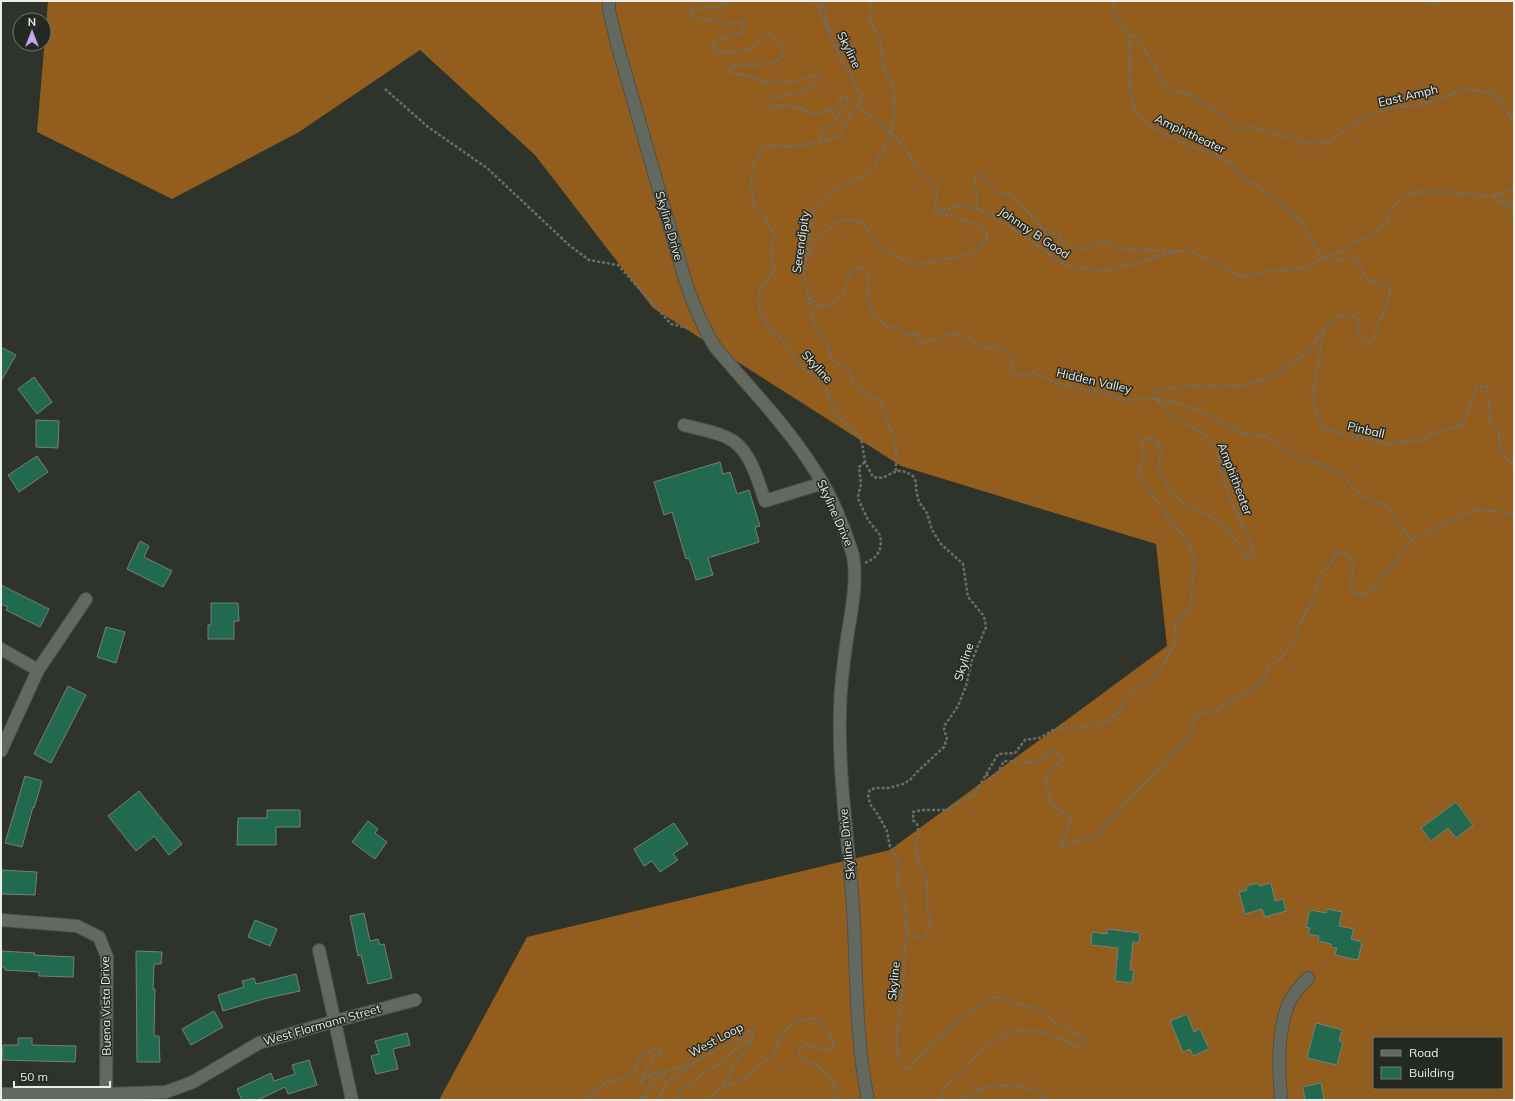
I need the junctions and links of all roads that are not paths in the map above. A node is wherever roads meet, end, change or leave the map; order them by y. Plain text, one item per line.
1 (609, 1) edge
2 (684, 425) dead end
3 (823, 483) junction
4 (86, 600) dead end
5 (1, 649) edge
6 (38, 670) junction
7 (1, 751) edge
8 (1, 920) edge
9 (319, 950) dead end
10 (1308, 978) dead end
11 (415, 1000) dead end
12 (335, 1021) junction
13 (1, 1094) edge
14 (106, 1097) edge
15 (352, 1100) edge
16 (868, 1100) edge
17 (1281, 1100) edge

1 - 3 street, Skyline Drive
2 - 3 street
3 - 16 street, Skyline Drive
4 - 6 street
5 - 6 street
6 - 7 street
8 - 14 street, Buena Vista Drive
9 - 12 street
10 - 17 street
11 - 12 street, West Flormann Street
12 - 14 street, West Flormann Street
12 - 15 street
13 - 14 street, West Flormann Street

